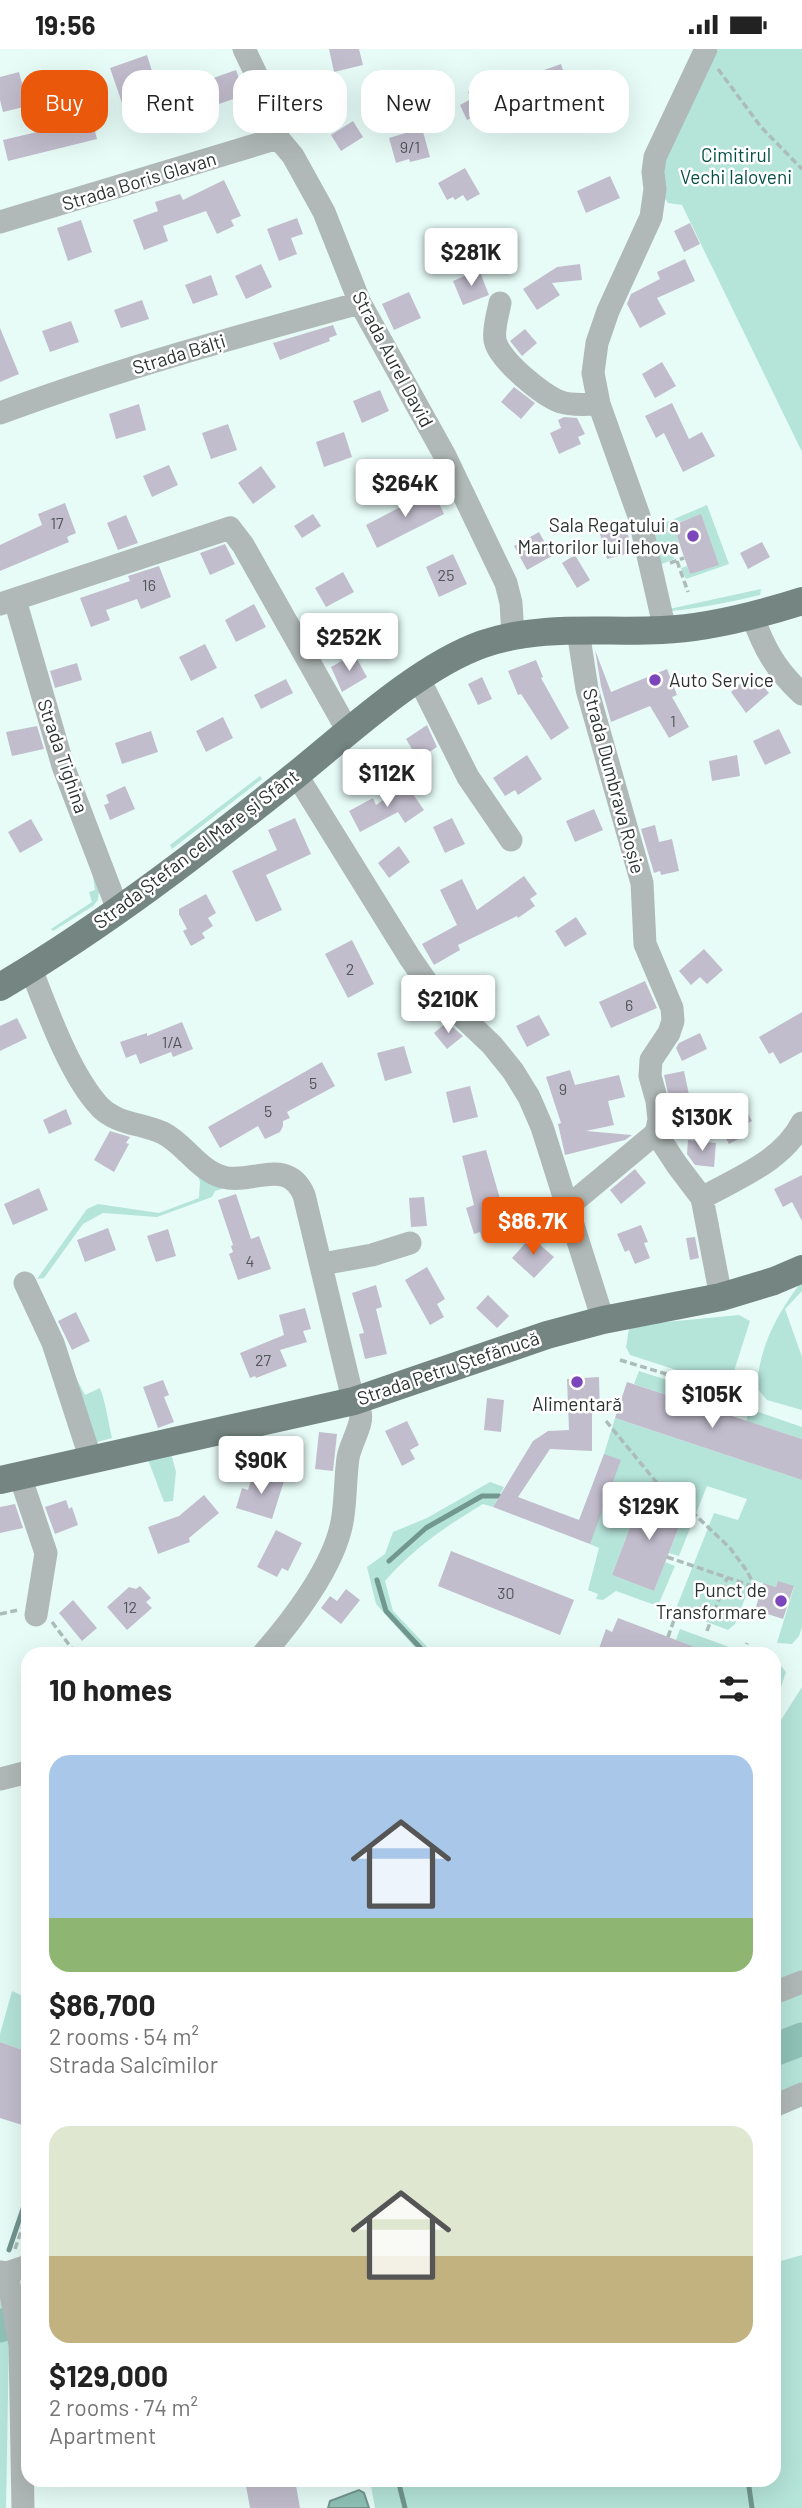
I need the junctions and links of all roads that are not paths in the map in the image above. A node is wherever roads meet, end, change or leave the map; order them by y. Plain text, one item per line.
1 (244, 49) edge
2 (704, 53) edge
3 (278, 138) junction
4 (0, 222) edge
5 (360, 303) junction
6 (500, 303) dead end
7 (599, 404) junction
8 (0, 413) edge
9 (802, 601) edge
10 (8, 602) edge
11 (752, 615) junction
12 (665, 630) junction
13 (578, 631) junction
14 (513, 635) junction
15 (419, 679) junction
16 (802, 694) edge
17 (348, 731) junction
18 (296, 774) junction
19 (511, 840) dead end
20 (118, 910) junction
21 (32, 969) junction
22 (0, 988) edge
23 (802, 1123) edge
24 (656, 1133) junction
25 (702, 1198) junction
26 (566, 1208) junction
27 (410, 1243) dead end
28 (322, 1264) junction
29 (802, 1269) edge
30 (25, 1283) dead end
31 (721, 1297) junction
32 (603, 1320) junction
33 (354, 1401) junction
34 (91, 1460) junction
35 (10, 1478) edge
36 (37, 1609) road end
37 (269, 1647) edge
38 (21, 1774) edge
39 (0, 1779) edge
40 (802, 1982) edge
41 (781, 1990) edge
42 (802, 2094) edge
43 (781, 2103) edge
44 (12, 2270) edge
45 (21, 2336) edge
46 (23, 2487) edge
47 (23, 2508) edge

1 - 3 street, Strada Aurel David
2 - 7 street
3 - 4 street, Strada Boris Glavan
3 - 5 street, Strada Aurel David
5 - 8 street, Strada Bălți
5 - 14 street, Strada Aurel David
6 - 7 street
7 - 12 street
9 - 11 main road, Strada Ștefan cel Mare și Sfânt
10 - 17 street, Strada Tighina
10 - 20 street, Strada Tighina
11 - 12 main road, Strada Ștefan cel Mare și Sfânt
11 - 16 street
12 - 13 main road, Strada Ștefan cel Mare și Sfânt
13 - 14 main road, Strada Ștefan cel Mare și Sfânt
13 - 24 street, Strada Dumbrava Roșie
14 - 15 main road, Strada Ștefan cel Mare și Sfânt
15 - 17 main road, Strada Ștefan cel Mare și Sfânt
15 - 19 street
17 - 18 main road, Strada Ștefan cel Mare și Sfânt
18 - 20 main road, Strada Ștefan cel Mare și Sfânt
18 - 26 street
20 - 21 main road, Strada Ștefan cel Mare și Sfânt
21 - 22 main road, Strada Ștefan cel Mare și Sfânt
21 - 28 street
23 - 25 street
24 - 25 street
24 - 26 street
25 - 31 street
26 - 32 street
27 - 28 street
28 - 33 street
29 - 31 main road, Strada Petru Ștefănucă
30 - 34 street
31 - 32 main road, Strada Petru Ștefănucă
32 - 33 main road, Strada Petru Ștefănucă
33 - 34 main road, Strada Petru Ștefănucă
33 - 37 street
34 - 35 main road, Strada Petru Ștefănucă
35 - 36 street
38 - 39 street
40 - 41 street
42 - 43 street
44 - 45 street
46 - 47 street

